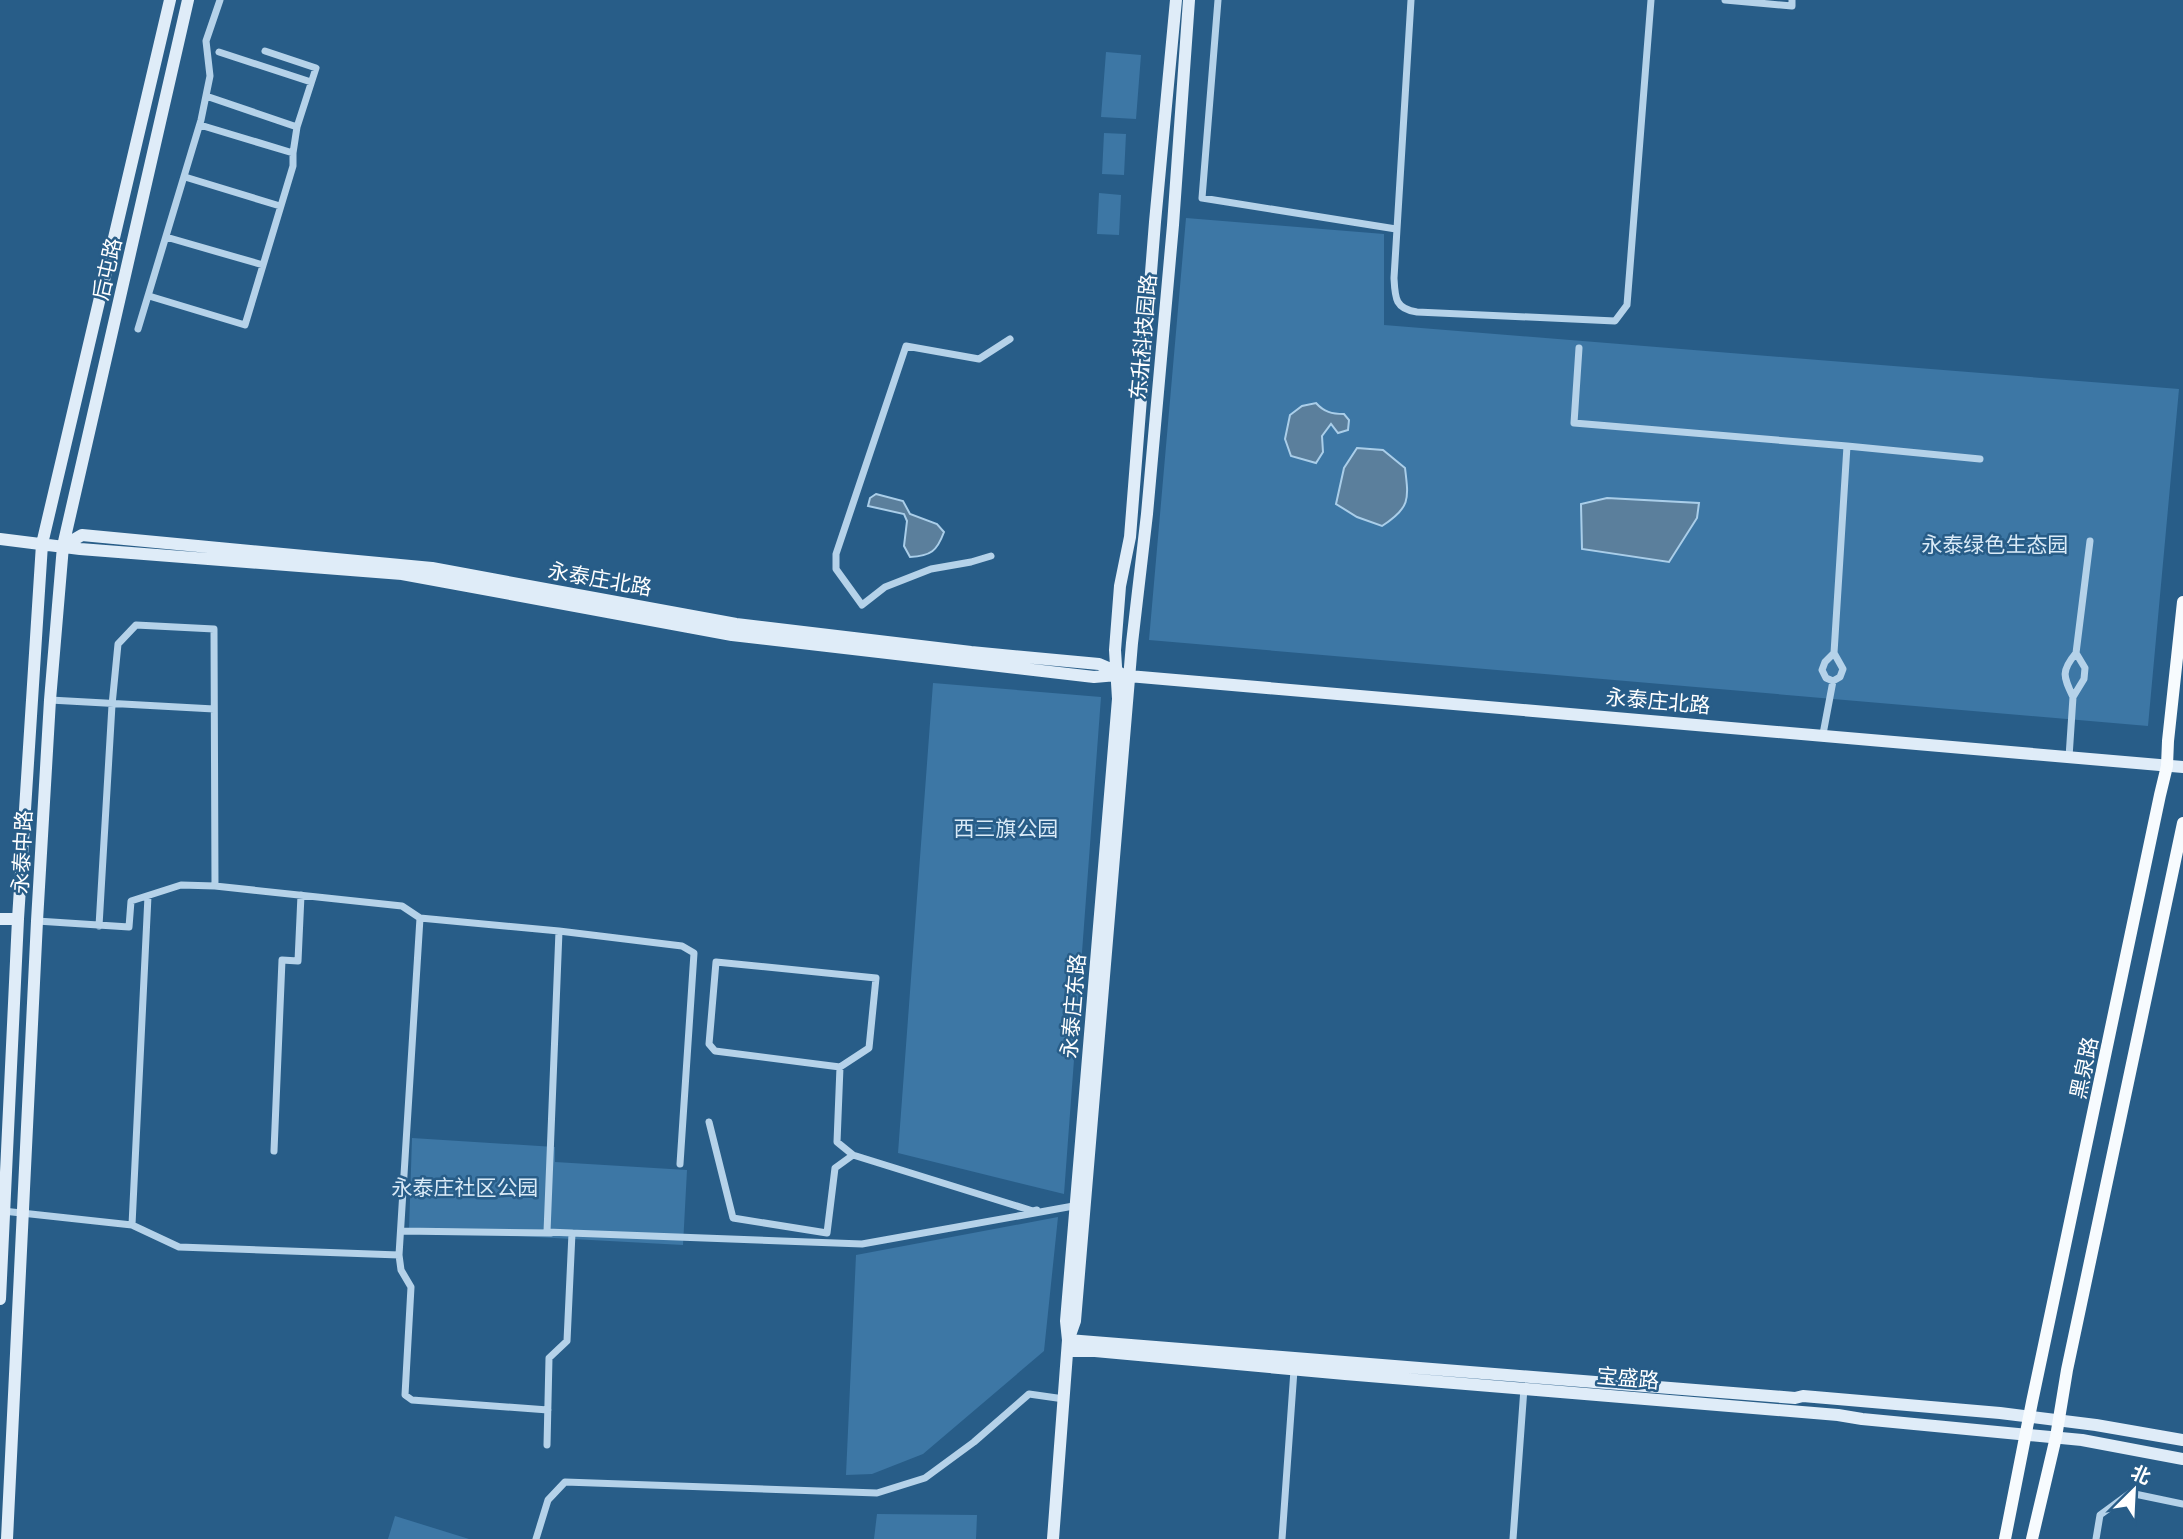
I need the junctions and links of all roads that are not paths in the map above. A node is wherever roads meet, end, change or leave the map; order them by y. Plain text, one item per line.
1 (170, 0) edge
2 (188, 0) edge
3 (220, 0) edge
4 (1176, 0) edge
5 (1189, 0) edge
6 (1218, 0) edge
7 (1411, 0) edge
8 (1651, 0) edge
9 (1725, 0) edge
10 (1792, 0) edge
11 (265, 51) dead end
12 (219, 52) dead end
13 (311, 82) junction
14 (206, 96) junction
15 (200, 125) junction
16 (297, 127) junction
17 (293, 153) junction
18 (185, 177) junction
19 (280, 206) junction
20 (1396, 229) junction
21 (166, 237) junction
22 (263, 265) junction
23 (149, 296) junction
24 (138, 329) dead end
25 (1010, 339) dead end
26 (1579, 348) dead end
27 (1847, 446) junction
28 (1980, 459) dead end
29 (0, 539) edge
30 (2090, 541) dead end
31 (42, 544) junction
32 (63, 546) junction
33 (991, 556) dead end
34 (2183, 602) edge
35 (1834, 653) junction
36 (2077, 653) junction
37 (1121, 675) junction
38 (1833, 681) junction
39 (2073, 697) junction
40 (50, 700) junction
41 (112, 705) junction
42 (214, 709) junction
43 (1823, 734) junction
44 (2069, 757) junction
45 (2167, 766) junction
46 (2183, 767) edge
47 (2183, 822) edge
48 (215, 887) junction
49 (301, 895) junction
50 (148, 896) junction
51 (420, 918) junction
52 (0, 919) edge
53 (18, 919) junction
54 (37, 921) junction
55 (99, 926) junction
56 (559, 932) junction
57 (840, 1067) junction
58 (709, 1122) dead end
59 (274, 1151) dead end
60 (853, 1155) junction
61 (680, 1164) dead end
62 (2, 1211) edge
63 (23, 1214) junction
64 (132, 1225) junction
65 (401, 1231) junction
66 (572, 1233) junction
67 (399, 1255) junction
68 (0, 1299) edge
69 (1068, 1346) junction
70 (1294, 1370) junction
71 (1524, 1388) junction
72 (1064, 1399) junction
73 (548, 1410) junction
74 (2029, 1417) junction
75 (2060, 1420) junction
76 (2026, 1434) junction
77 (2056, 1437) junction
78 (2183, 1440) edge
79 (547, 1445) dead end
80 (2183, 1459) edge
81 (2183, 1504) edge
82 (7, 1539) edge
83 (536, 1539) edge
84 (1053, 1539) edge
85 (1282, 1539) edge
86 (1513, 1539) edge
87 (2005, 1539) edge
88 (2032, 1539) edge
89 (2096, 1539) edge

1 - 31 street, 后屯路
2 - 32 street, 后屯路
3 - 14 street
4 - 37 street, 东升科技园路
5 - 37 street, 东升科技园路
6 - 20 street
7 - 20 street
8 - 20 street
9 - 10 street
11 - 13 street
12 - 13 street
13 - 16 street
14 - 15 street
14 - 16 street
15 - 17 street
15 - 18 street
16 - 17 street
17 - 19 street
18 - 19 street
18 - 21 street
19 - 22 street
21 - 22 street
21 - 23 street
22 - 23 street
23 - 24 street
25 - 33 street
26 - 27 street
27 - 28 street
27 - 35 street
29 - 31 street, 永泰庄北路
30 - 36 street
31 - 32 street, 永泰庄北路
31 - 53 street, 永泰中路
32 - 37 street, 永泰庄北路
32 - 40 street, 永泰中路
34 - 45 main road, 黑泉路
35 - 38 street
35 - 38 street
36 - 39 street
36 - 39 street
37 - 43 street, 永泰庄北路
37 - 69 street, 永泰庄东路
38 - 43 street
39 - 44 street
40 - 41 street
40 - 54 street, 永泰中路
41 - 42 street
41 - 42 street
41 - 55 street
42 - 48 street
43 - 44 street, 永泰庄北路
44 - 45 street, 永泰庄北路
45 - 46 street, 永泰庄北路
45 - 74 main road, 黑泉路
47 - 75 main road
48 - 49 street
48 - 50 street
49 - 51 street
49 - 59 street
50 - 55 street
50 - 64 street
51 - 56 street
51 - 65 street
52 - 53 street
53 - 62 street, 永泰中路
54 - 55 street
54 - 63 street, 永泰中路
56 - 61 street
56 - 66 street
57 - 57 street
57 - 60 street
58 - 60 street
60 - 66 street
62 - 63 street
62 - 68 street, 永泰中路
63 - 64 street
63 - 82 street, 永泰中路
64 - 67 street
65 - 66 street
65 - 67 street
66 - 73 street
67 - 73 street
69 - 70 street, 宝盛路
69 - 72 street, 永泰庄东路
69 - 74 street, 宝盛路
70 - 71 street, 宝盛路
70 - 85 street
71 - 76 street, 宝盛路
71 - 86 street
72 - 83 street
72 - 84 street, 永泰庄东路
73 - 79 street
74 - 75 street, 宝盛路
74 - 76 main road, 黑泉路
75 - 77 main road
75 - 78 street, 宝盛路
76 - 77 street, 宝盛路
76 - 87 main road, 黑泉路
77 - 80 street, 宝盛路
77 - 88 main road
81 - 89 street

